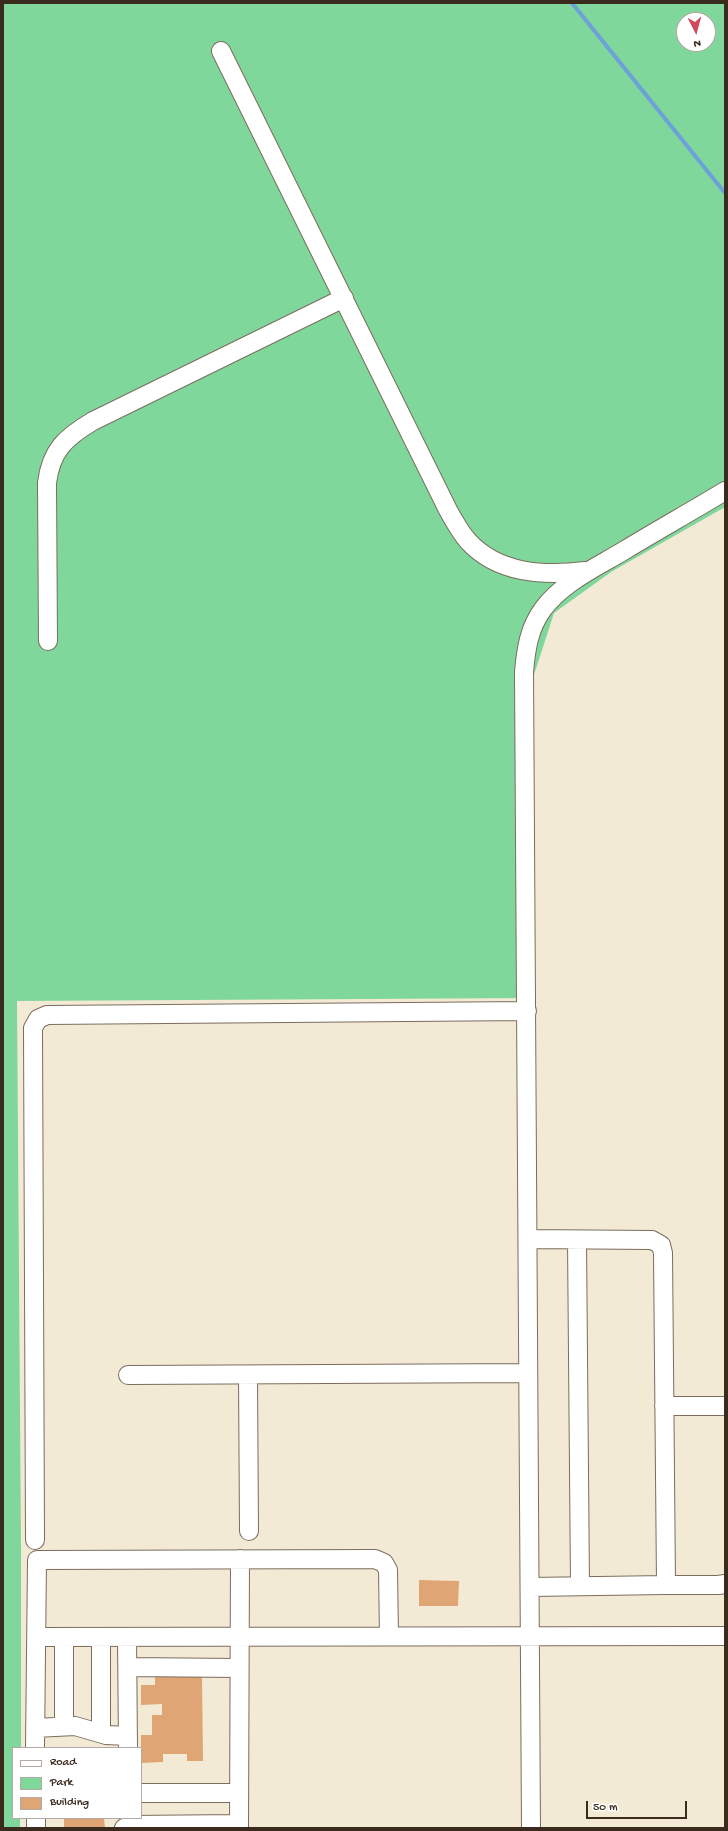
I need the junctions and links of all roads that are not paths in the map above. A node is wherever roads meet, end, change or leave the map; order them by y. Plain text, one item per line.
1 (221, 51) dead end
2 (344, 298) junction
3 (725, 491) edge
4 (590, 570) junction
5 (48, 640) dead end
6 (527, 1005) junction
7 (528, 1240) junction
8 (577, 1240) junction
9 (528, 1373) junction
10 (128, 1375) dead end
11 (248, 1375) junction
12 (664, 1406) junction
13 (725, 1406) edge
14 (249, 1531) dead end
15 (35, 1540) dead end
16 (240, 1559) junction
17 (725, 1584) edge
18 (666, 1585) junction
19 (580, 1586) junction
20 (530, 1587) junction
21 (389, 1636) junction
22 (530, 1636) junction
23 (725, 1636) edge
24 (37, 1637) junction
25 (64, 1637) junction
26 (101, 1637) junction
27 (128, 1637) junction
28 (240, 1637) junction
29 (128, 1668) junction
30 (239, 1668) junction
31 (64, 1726) junction
32 (35, 1728) junction
33 (101, 1733) junction
34 (128, 1742) edge
35 (35, 1747) edge
36 (142, 1793) edge
37 (239, 1793) junction
38 (239, 1826) edge
39 (124, 1828) edge
40 (531, 1828) edge

1 - 2 street
2 - 4 street
2 - 5 street
3 - 4 street
4 - 6 street
6 - 7 street
6 - 15 street
7 - 8 street
7 - 9 street
8 - 12 street
8 - 19 street
9 - 11 street
9 - 20 street
10 - 11 street
11 - 14 street
12 - 13 street
12 - 18 street
16 - 21 street
16 - 24 street
16 - 28 street
17 - 18 street
18 - 19 street
19 - 20 street
20 - 22 street
21 - 22 street
21 - 28 street
22 - 23 street
22 - 40 street
24 - 25 street
24 - 32 street
25 - 26 street
25 - 31 street
26 - 27 street
26 - 33 street
27 - 28 street
27 - 29 street
28 - 30 street
29 - 30 street
29 - 34 street
30 - 37 street
31 - 32 street
31 - 33 street
32 - 35 street
33 - 34 street
36 - 37 street
37 - 38 street
38 - 39 street

